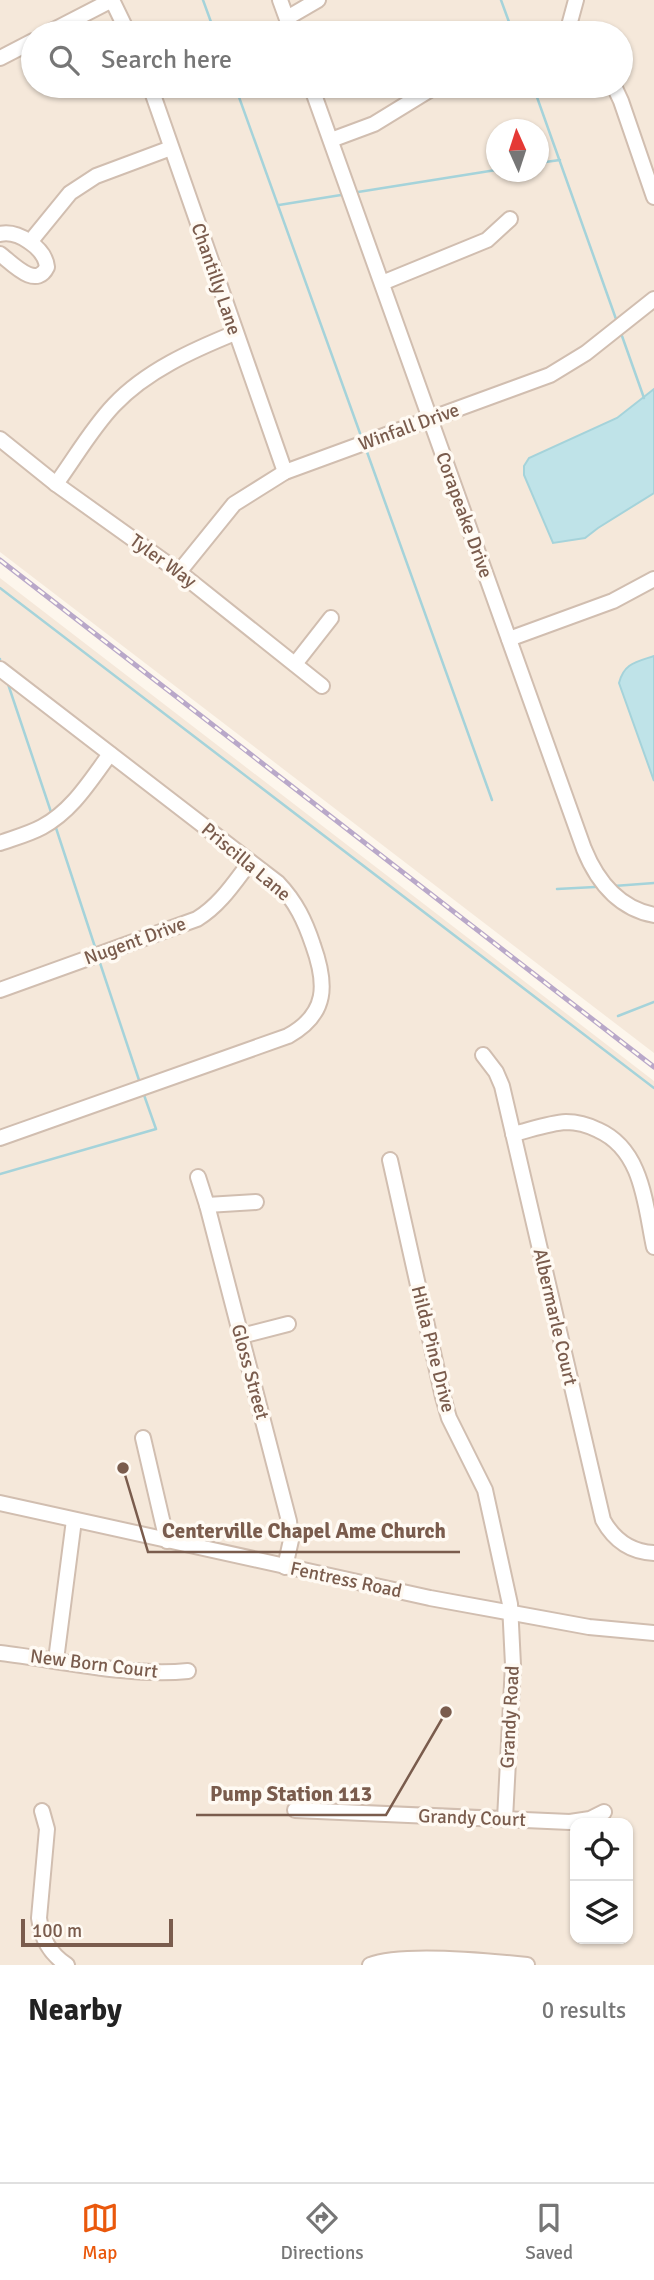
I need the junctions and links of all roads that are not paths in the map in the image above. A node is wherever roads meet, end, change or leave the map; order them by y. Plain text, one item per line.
1 (112, 0) edge
2 (280, 0) edge
3 (318, 0) edge
4 (576, 0) edge
5 (287, 18) junction
6 (71, 21) edge
7 (122, 21) edge
8 (288, 21) edge
9 (570, 21) edge
10 (21, 47) edge
11 (0, 58) edge
12 (154, 98) edge
13 (315, 98) edge
14 (416, 98) edge
15 (620, 98) edge
16 (331, 140) junction
17 (171, 148) junction
18 (654, 197) edge
19 (510, 219) dead end
20 (0, 234) edge
21 (30, 242) junction
22 (0, 254) edge
23 (382, 283) junction
24 (654, 299) edge
25 (235, 333) junction
26 (430, 419) junction
27 (0, 439) edge
28 (285, 472) junction
29 (56, 484) junction
30 (179, 572) junction
31 (654, 579) edge
32 (331, 618) dead end
33 (509, 639) junction
34 (295, 664) junction
35 (2, 673) edge
36 (322, 686) dead end
37 (110, 754) junction
38 (0, 843) edge
39 (250, 862) junction
40 (654, 915) edge
41 (0, 990) edge
42 (483, 1055) dead end
43 (513, 1134) junction
44 (0, 1138) edge
45 (390, 1160) dead end
46 (198, 1177) dead end
47 (256, 1202) dead end
48 (207, 1205) junction
49 (654, 1247) edge
50 (288, 1324) dead end
51 (240, 1336) junction
52 (143, 1438) dead end
53 (0, 1503) edge
54 (74, 1520) junction
55 (167, 1541) junction
56 (654, 1553) edge
57 (285, 1567) junction
58 (512, 1614) junction
59 (654, 1633) edge
60 (0, 1653) edge
61 (56, 1660) junction
62 (188, 1671) dead end
63 (295, 1810) dead end
64 (42, 1811) dead end
65 (604, 1812) dead end
66 (505, 1819) junction
67 (62, 1964) edge
68 (370, 1965) edge
69 (527, 1965) edge

1 - 6 street
1 - 7 street
2 - 5 street
3 - 5 street
4 - 9 street
5 - 8 street
10 - 11 street
12 - 17 street, Chantilly Lane
13 - 16 street, Corapeake Drive
14 - 16 street
15 - 18 street
16 - 23 street, Corapeake Drive
17 - 21 street
17 - 25 street, Chantilly Lane
19 - 23 street
20 - 21 street
21 - 22 street
23 - 26 street, Corapeake Drive
24 - 26 street, Winfall Drive
25 - 28 street, Chantilly Lane
25 - 29 street
26 - 28 street, Winfall Drive
26 - 33 street, Corapeake Drive
27 - 29 street, Tyler Way
28 - 30 street, Winfall Drive
29 - 30 street, Tyler Way
30 - 34 street, Tyler Way
31 - 33 street
32 - 34 street
33 - 40 street, Corapeake Drive
34 - 36 street, Tyler Way
35 - 37 street, Priscilla Lane
37 - 38 street
37 - 39 street, Priscilla Lane
39 - 41 street, Nugent Drive
39 - 44 street, Priscilla Lane
42 - 43 street, Albermarle Court
43 - 49 street
43 - 56 street, Albermarle Court
45 - 58 street, Hilda Pine Drive
46 - 48 street, Gloss Street
47 - 48 street
48 - 51 street, Gloss Street
50 - 51 street
51 - 57 street, Gloss Street
52 - 55 street
53 - 54 street, Fentress Road
54 - 55 street, Fentress Road
54 - 61 street
55 - 57 street, Fentress Road
57 - 58 street, Fentress Road
58 - 59 street, Fentress Road
58 - 66 street, Grandy Road
60 - 61 street, New Born Court
61 - 62 street, New Born Court
63 - 66 street, Grandy Court
64 - 67 street
65 - 66 street, Grandy Court
68 - 69 street

